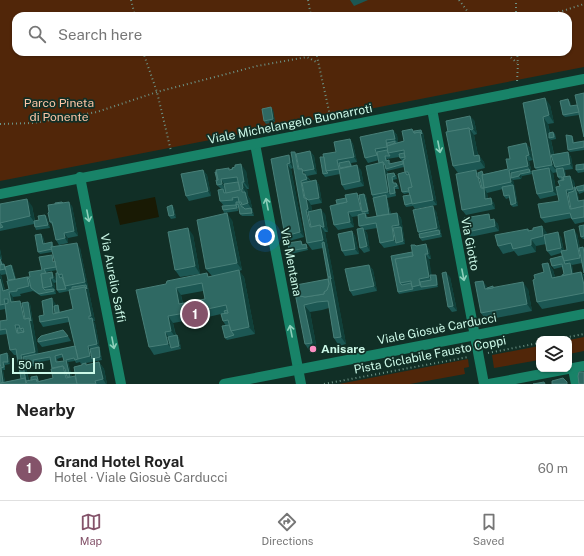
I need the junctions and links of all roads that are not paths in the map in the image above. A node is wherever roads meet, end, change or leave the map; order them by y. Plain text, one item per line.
1 (584, 79) edge
2 (432, 109) junction
3 (255, 144) junction
4 (80, 177) junction
5 (0, 194) edge
6 (584, 314) edge
7 (474, 335) junction
8 (584, 366) edge
9 (573, 368) junction
10 (298, 370) junction
11 (525, 381) edge
12 (120, 384) edge
13 (224, 384) edge
14 (301, 384) edge
15 (484, 384) edge
16 (489, 384) edge
17 (576, 384) edge

1 - 2 street, Viale Michelangelo Buonarroti
2 - 3 street, Viale Michelangelo Buonarroti
2 -> 7 street, Via Giotto
3 - 4 street, Viale Michelangelo Buonarroti
10 -> 3 street, Via Mentana
4 - 5 street, Viale Michelangelo Buonarroti
4 -> 12 street, Via Aurelio Saffi
6 - 7 street, Viale Giosuè Carducci
7 - 10 street, Viale Giosuè Carducci
7 - 15 street, Via Giotto
8 - 9 street
9 - 11 street
9 - 17 street
10 - 13 street, Viale Giosuè Carducci
10 - 14 street, Via Mentana
11 - 16 street

